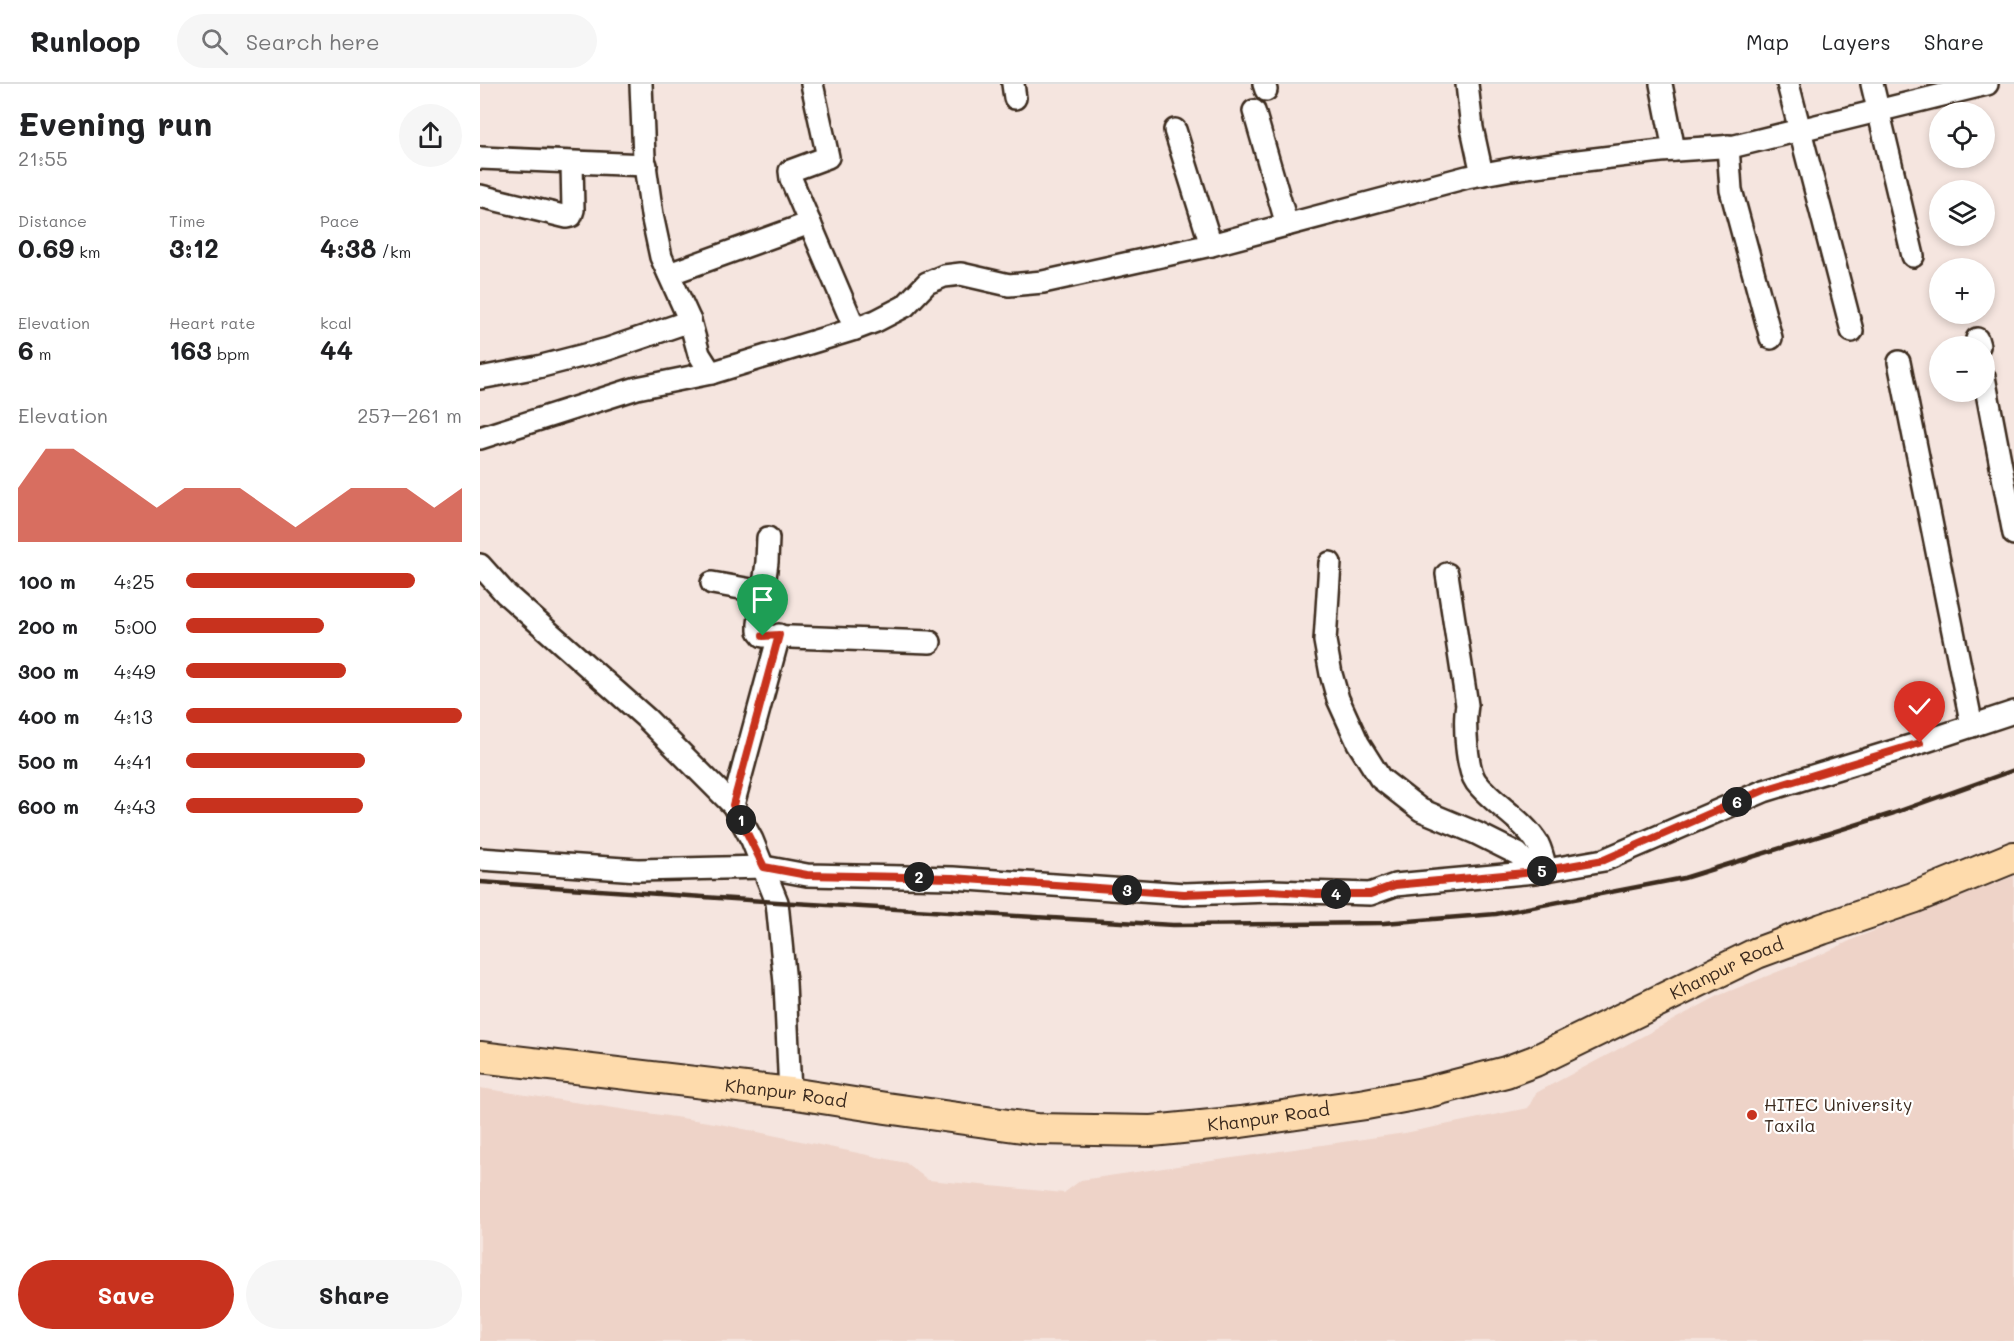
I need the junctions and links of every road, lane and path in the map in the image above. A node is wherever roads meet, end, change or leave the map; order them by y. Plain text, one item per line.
1 (641, 84) edge
2 (812, 84) edge
3 (1467, 84) edge
4 (1661, 84) edge
5 (1788, 84) edge
6 (1872, 84) edge
7 (1987, 84) edge
8 (1954, 88) edge
9 (1254, 111) dead end
10 (1878, 111) junction
11 (1175, 130) dead end
12 (1799, 131) junction
13 (1728, 146) junction
14 (1674, 150) junction
15 (480, 158) edge
16 (572, 163) junction
17 (646, 165) junction
18 (1482, 174) junction
19 (480, 196) edge
20 (810, 223) junction
21 (1287, 225) junction
22 (1211, 245) junction
23 (1913, 256) dead end
24 (669, 274) junction
25 (690, 321) junction
26 (855, 329) junction
27 (1852, 331) dead end
28 (1771, 338) dead end
29 (1899, 362) dead end
30 (711, 373) junction
31 (480, 378) edge
32 (1989, 402) edge
33 (480, 438) edge
34 (2014, 534) edge
35 (768, 538) dead end
36 (1330, 563) dead end
37 (480, 565) edge
38 (1447, 574) dead end
39 (712, 583) dead end
40 (763, 592) junction
41 (779, 635) junction
42 (930, 642) dead end
43 (2014, 712) edge
44 (1972, 726) junction
45 (733, 805) junction
46 (2014, 857) edge
47 (480, 859) edge
48 (764, 867) junction
49 (1541, 871) junction
50 (480, 1057) edge
51 (790, 1093) junction

1 - 17 street
2 - 20 street
3 - 18 street
4 - 14 street
5 - 12 street
6 - 10 street
7 - 8 street
8 - 10 street
9 - 21 street
10 - 12 street
10 - 23 street
11 - 22 street
12 - 13 street
12 - 27 street
13 - 14 street
13 - 28 street
14 - 18 street
15 - 16 street
16 - 17 street
16 - 19 street
17 - 24 street
18 - 21 street
20 - 24 street
20 - 26 street
21 - 22 street
22 - 26 street
24 - 25 street
25 - 30 street
25 - 31 street
26 - 30 street
29 - 44 street
30 - 33 street
32 - 34 street
35 - 40 street
36 - 49 street
37 - 45 street
38 - 49 street
39 - 40 street
40 - 41 street
41 - 42 street
41 - 45 street
43 - 44 street
44 - 49 street
45 - 48 street
46 - 51 highway, Khanpur Road
47 - 48 street
48 - 49 street
48 - 51 street
50 - 51 highway, Khanpur Road

